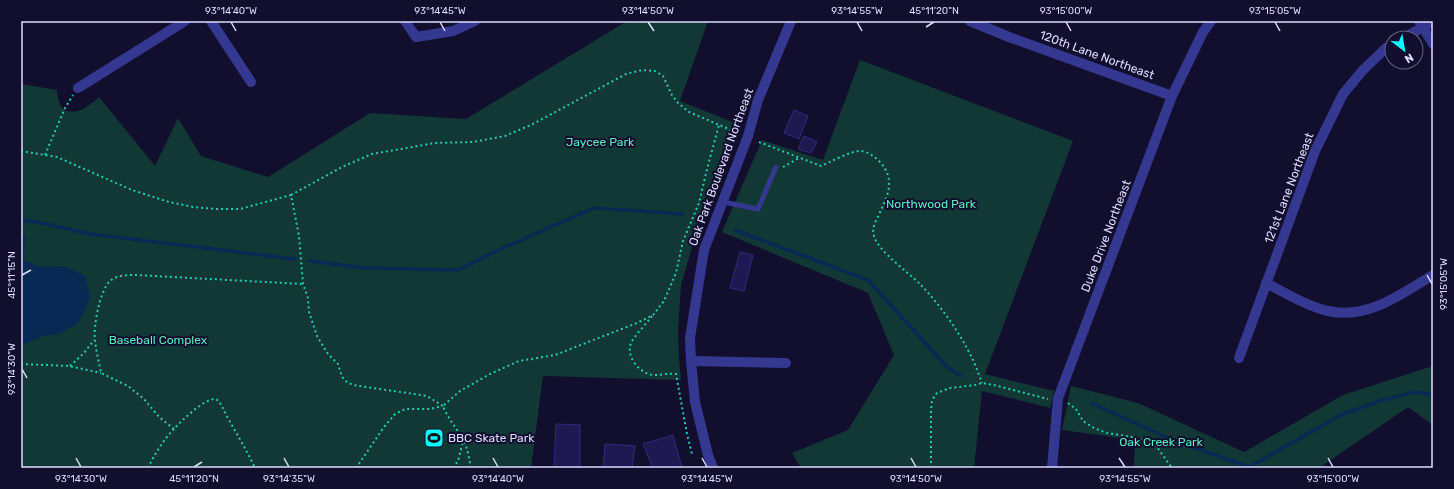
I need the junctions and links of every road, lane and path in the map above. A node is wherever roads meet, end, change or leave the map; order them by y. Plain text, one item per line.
1 (185, 21) edge
2 (211, 21) edge
3 (405, 21) edge
4 (475, 21) edge
5 (791, 21) edge
6 (970, 21) edge
7 (1211, 21) edge
8 (1433, 21) edge
9 (1421, 24) edge
10 (1433, 44) edge
11 (1384, 50) edge
12 (251, 82) dead end
13 (78, 88) joint
14 (1172, 96) junction
15 (719, 125) junction
16 (738, 133) dead end
17 (759, 142) dead end
18 (21, 151) edge
19 (45, 155) junction
20 (799, 158) junction
21 (776, 167) joint
22 (291, 195) junction
23 (723, 202) junction
24 (1433, 275) edge
25 (1266, 283) junction
26 (303, 284) junction
27 (653, 315) junction
28 (94, 339) junction
29 (1239, 358) dead end
30 (691, 361) junction
31 (786, 363) dead end
32 (21, 364) edge
33 (69, 366) junction
34 (102, 373) junction
35 (982, 383) junction
36 (1058, 402) junction
37 (443, 406) junction
38 (174, 429) junction
39 (463, 440) junction
40 (692, 454) dead end
41 (148, 468) edge
42 (255, 468) edge
43 (356, 468) edge
44 (454, 468) edge
45 (472, 468) edge
46 (713, 468) edge
47 (931, 468) edge
48 (1052, 468) edge
49 (1172, 468) edge

1 - 13 street
2 - 12 street
3 - 4 street
5 - 23 street, Oak Park Boulevard Northeast
6 - 14 street, 120th Lane Northeast
7 - 14 street, Duke Drive Northeast
8 - 9 street
9 - 10 street
11 - 25 street, 121st Lane Northeast
13 - 19 path
14 - 36 street, Duke Drive Northeast
15 - 16 path
15 - 22 path
15 - 27 path
17 - 20 path
18 - 19 path
19 - 22 path
20 - 21 path
20 - 35 path
21 - 23 lane
22 - 26 path
23 - 30 street, Oak Park Boulevard Northeast
24 - 25 street
25 - 29 street, 121st Lane Northeast
26 - 28 path
26 - 37 path
27 - 37 path
27 - 40 path
28 - 33 path
28 - 34 path
30 - 31 street
30 - 46 street, Oak Park Boulevard Northeast
32 - 33 path
33 - 34 path
34 - 38 path
35 - 36 path
35 - 47 path
36 - 48 street, Duke Drive Northeast
36 - 49 path
37 - 39 path
37 - 43 path
38 - 41 path
38 - 42 path
39 - 44 path
39 - 45 path

